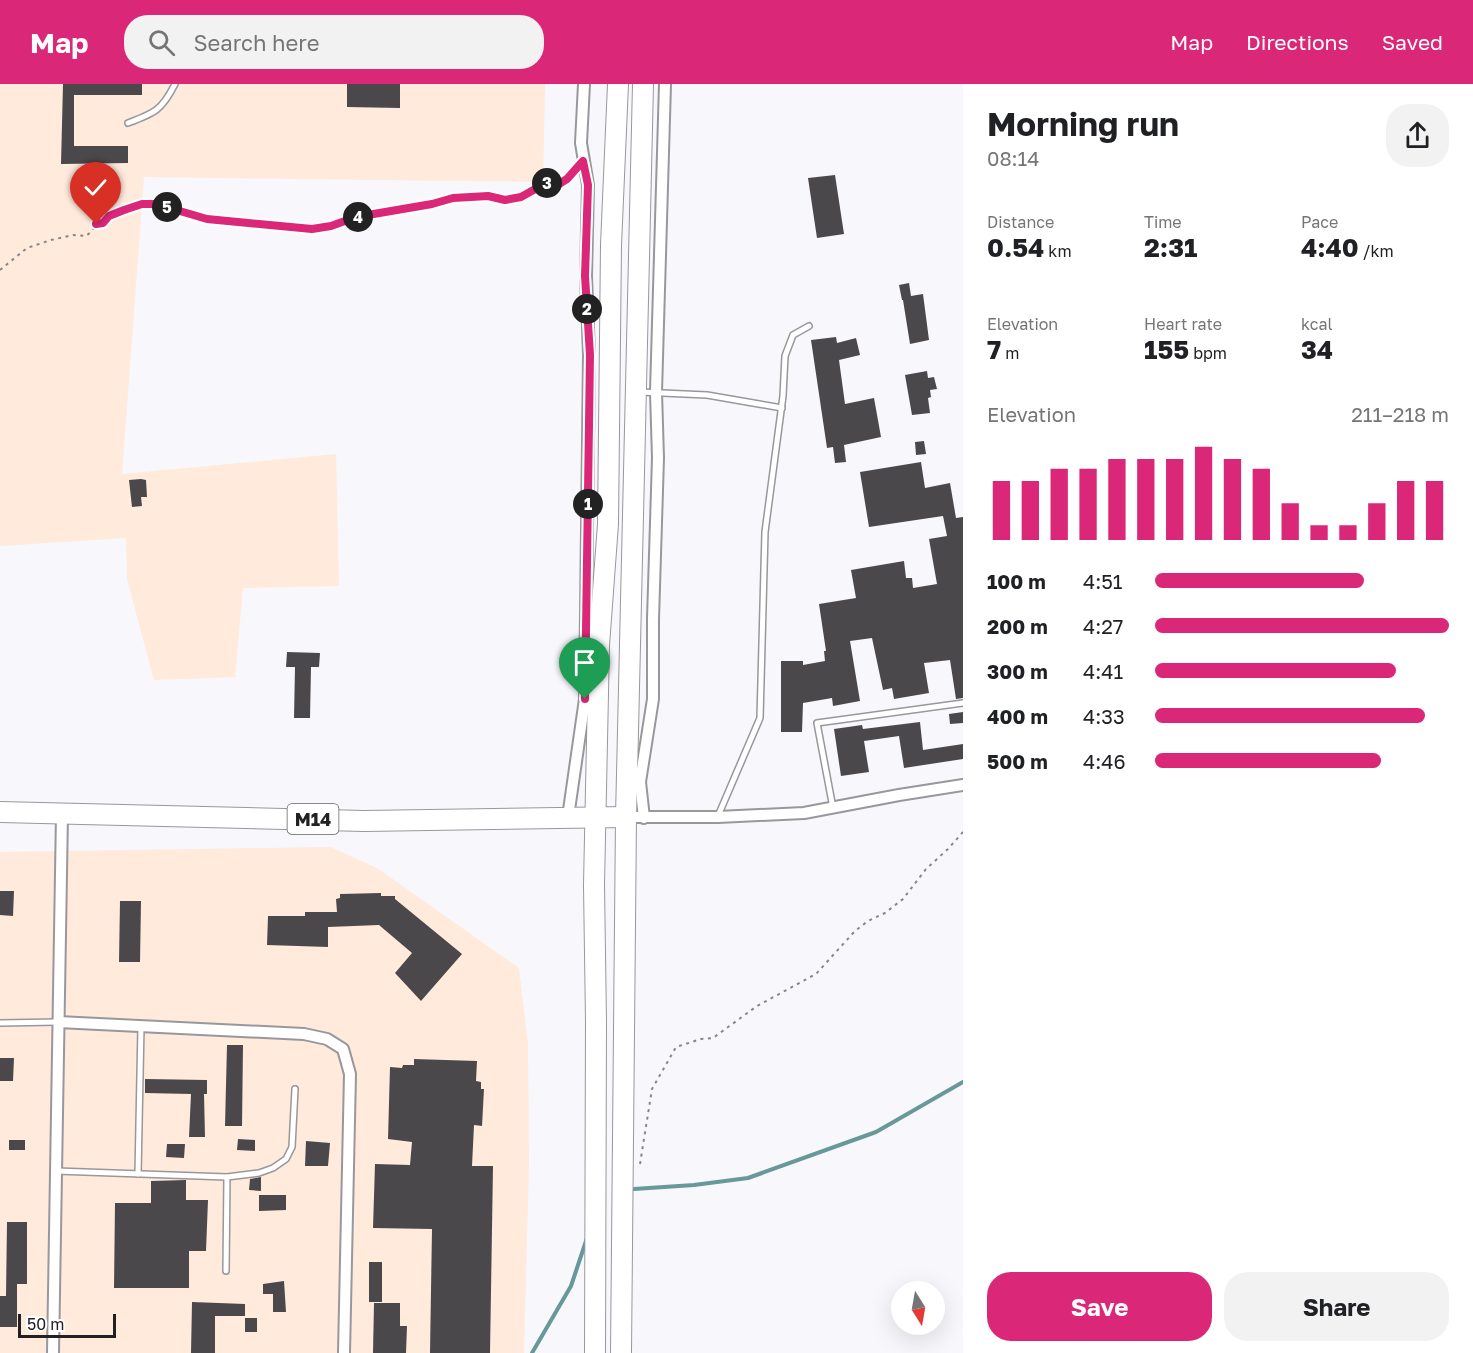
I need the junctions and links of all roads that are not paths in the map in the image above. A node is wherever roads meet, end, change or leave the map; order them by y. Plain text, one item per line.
1 (176, 84) edge
2 (584, 84) edge
3 (618, 84) edge
4 (643, 84) edge
5 (665, 84) edge
6 (128, 123) dead end
7 (809, 326) dead end
8 (635, 392) junction
9 (656, 392) junction
10 (782, 408) junction
11 (963, 703) edge
12 (963, 785) edge
13 (833, 808) junction
14 (0, 812) edge
15 (62, 814) junction
16 (568, 817) junction
17 (596, 817) junction
18 (718, 817) junction
19 (635, 818) junction
20 (58, 1022) junction
21 (0, 1023) edge
22 (141, 1026) junction
23 (295, 1089) dead end
24 (56, 1172) junction
25 (138, 1174) junction
26 (227, 1177) junction
27 (226, 1271) dead end
28 (53, 1353) edge
29 (344, 1353) edge
30 (595, 1353) edge
31 (621, 1353) edge

1 - 6 lane
2 - 16 street
3 - 17 highway
4 - 8 highway
5 - 9 street
7 - 10 lane
8 - 9 lane
8 - 19 highway
9 - 10 lane
9 - 19 street
10 - 18 lane
11 - 13 lane
12 - 13 street
13 - 18 street
14 - 15 highway, M14
15 - 16 highway, M14
15 - 20 street
16 - 17 highway, M14
17 - 19 highway, M14
17 - 30 highway
18 - 19 street
19 - 31 highway
20 - 21 lane
20 - 22 street
20 - 24 street
22 - 25 lane
22 - 29 street
23 - 26 lane
24 - 25 lane
24 - 28 street
25 - 26 lane
26 - 27 lane

